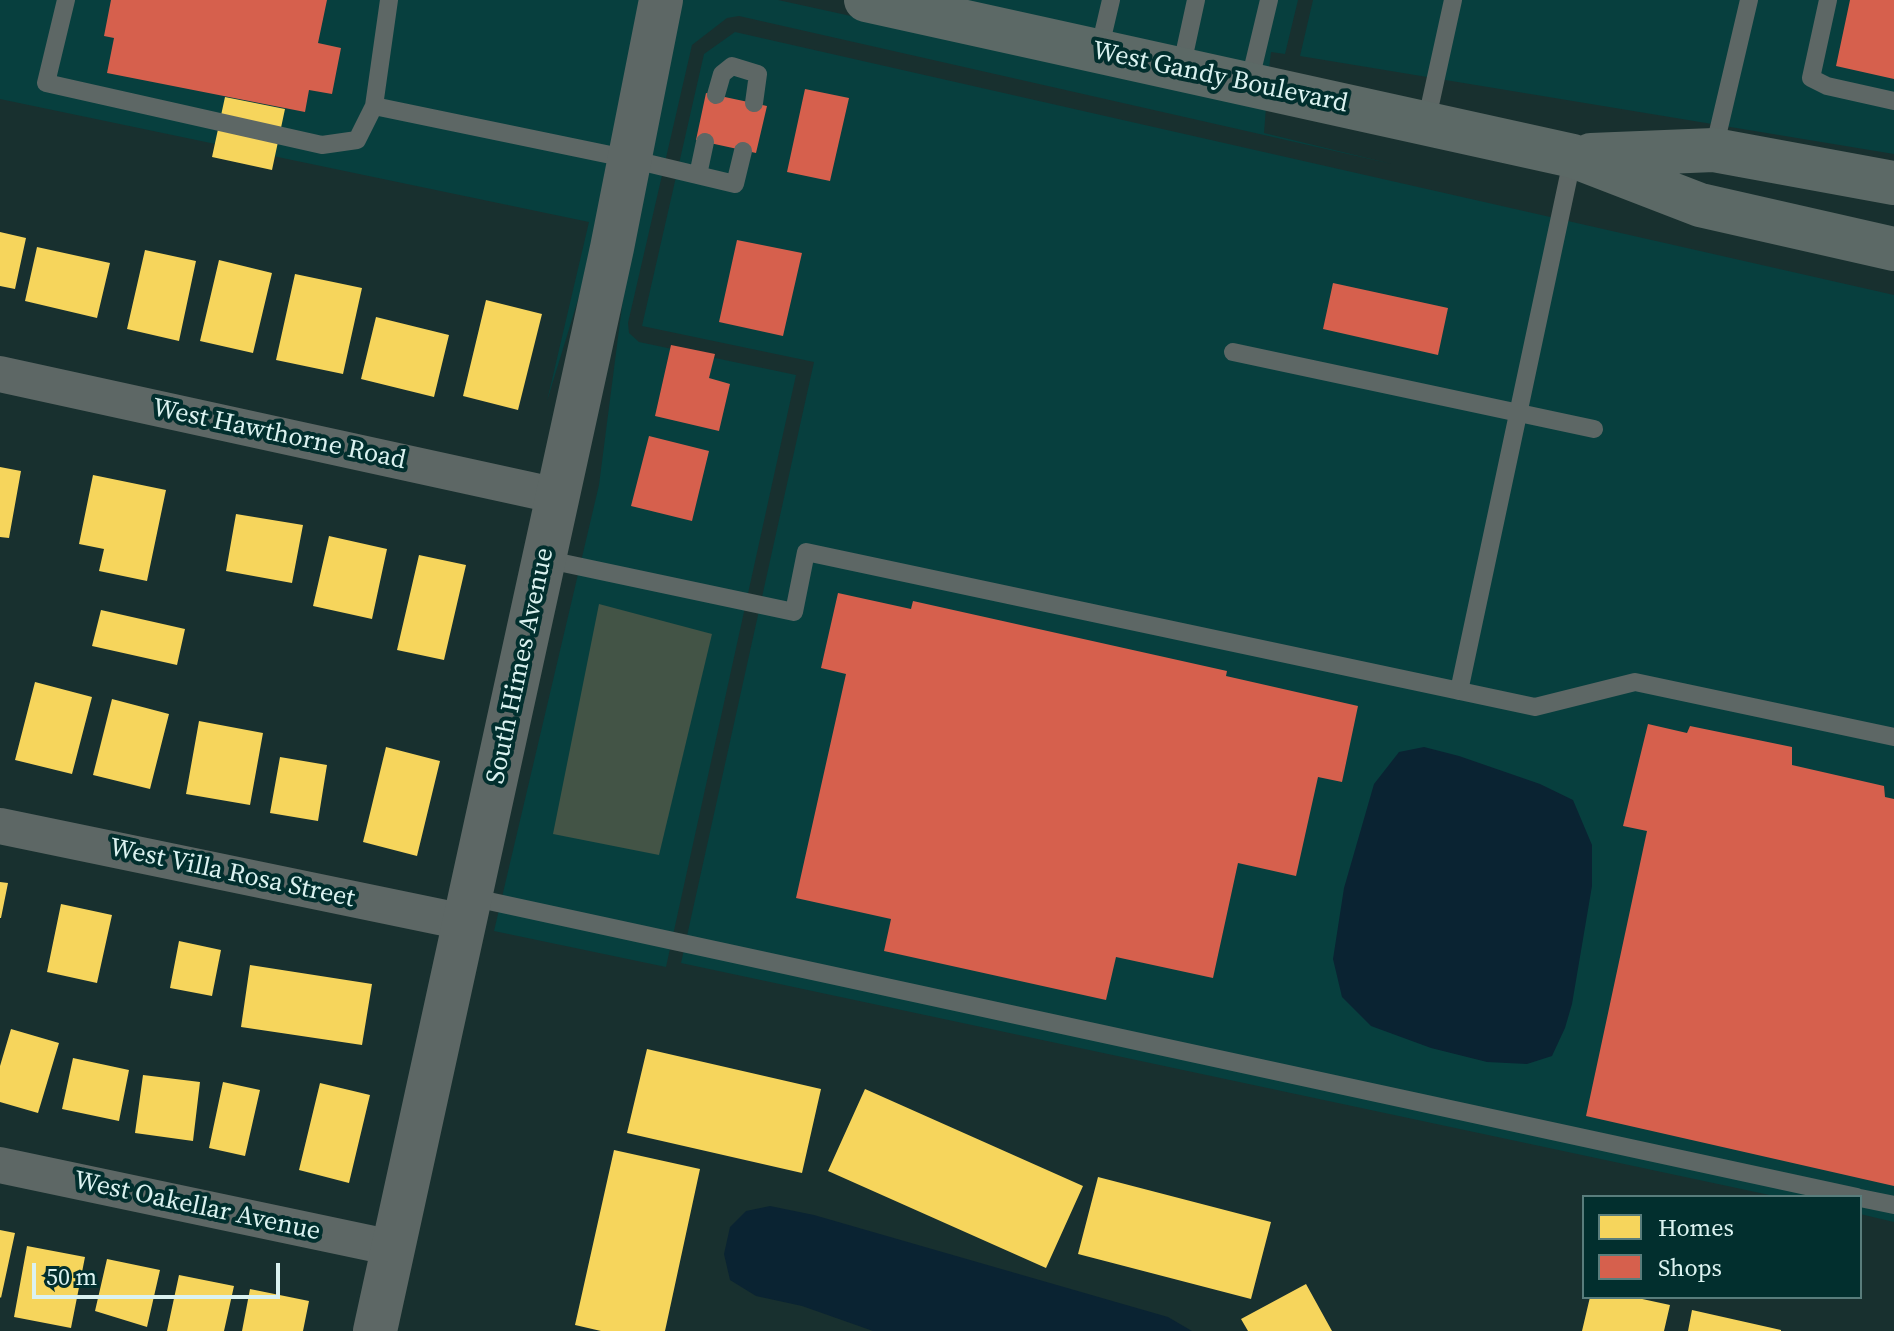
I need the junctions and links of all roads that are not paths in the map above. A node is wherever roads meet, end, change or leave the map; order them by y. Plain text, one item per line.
1 (66, 0) edge
2 (389, 0) edge
3 (661, 0) edge
4 (1111, 0) edge
5 (1196, 0) edge
6 (1269, 0) edge
7 (1453, 0) edge
8 (1749, 0) edge
9 (1828, 0) edge
10 (876, 1) edge
11 (1099, 51) junction
12 (1181, 69) junction
13 (1249, 84) junction
14 (716, 95) dead end
15 (1894, 101) edge
16 (754, 103) dead end
17 (374, 106) junction
18 (1426, 123) junction
19 (705, 142) dead end
20 (1714, 150) junction
21 (743, 151) dead end
22 (1573, 156) junction
23 (630, 159) junction
24 (698, 175) junction
25 (1894, 183) edge
26 (1894, 249) edge
27 (1233, 352) dead end
28 (0, 374) edge
29 (1518, 413) junction
30 (1594, 429) dead end
31 (558, 496) junction
32 (544, 559) junction
33 (1459, 691) junction
34 (1894, 737) edge
35 (0, 826) edge
36 (467, 910) junction
37 (0, 1165) edge
38 (1848, 1195) edge
39 (1862, 1198) edge
40 (1894, 1205) edge
41 (393, 1248) junction
42 (375, 1331) edge

1 - 17 lane
2 - 17 lane
3 - 23 street, South Himes Avenue
4 - 11 lane
5 - 12 lane
6 - 13 lane
7 - 18 lane
8 - 20 lane
9 - 15 lane
10 - 11 main road, West Gandy Boulevard
11 - 12 main road, West Gandy Boulevard
12 - 13 main road, West Gandy Boulevard
13 - 18 main road, West Gandy Boulevard
14 - 16 lane
17 - 23 lane
18 - 22 main road, West Gandy Boulevard
19 - 24 lane
20 - 22 main road, West Gandy Boulevard
20 - 25 main road, West Gandy Boulevard
21 - 24 lane
22 - 26 main road, West Gandy Boulevard
22 - 29 lane
23 - 24 lane
23 - 31 street, South Himes Avenue
27 - 29 lane
28 - 31 street, West Hawthorne Road
29 - 30 lane
29 - 33 lane
31 - 32 street, South Himes Avenue
32 - 33 lane
32 - 36 street, South Himes Avenue
33 - 34 lane
35 - 36 street, West Villa Rosa Street
36 - 38 lane
36 - 41 street, South Himes Avenue
37 - 41 street, West Oakellar Avenue
39 - 40 lane
41 - 42 street, South Himes Avenue

